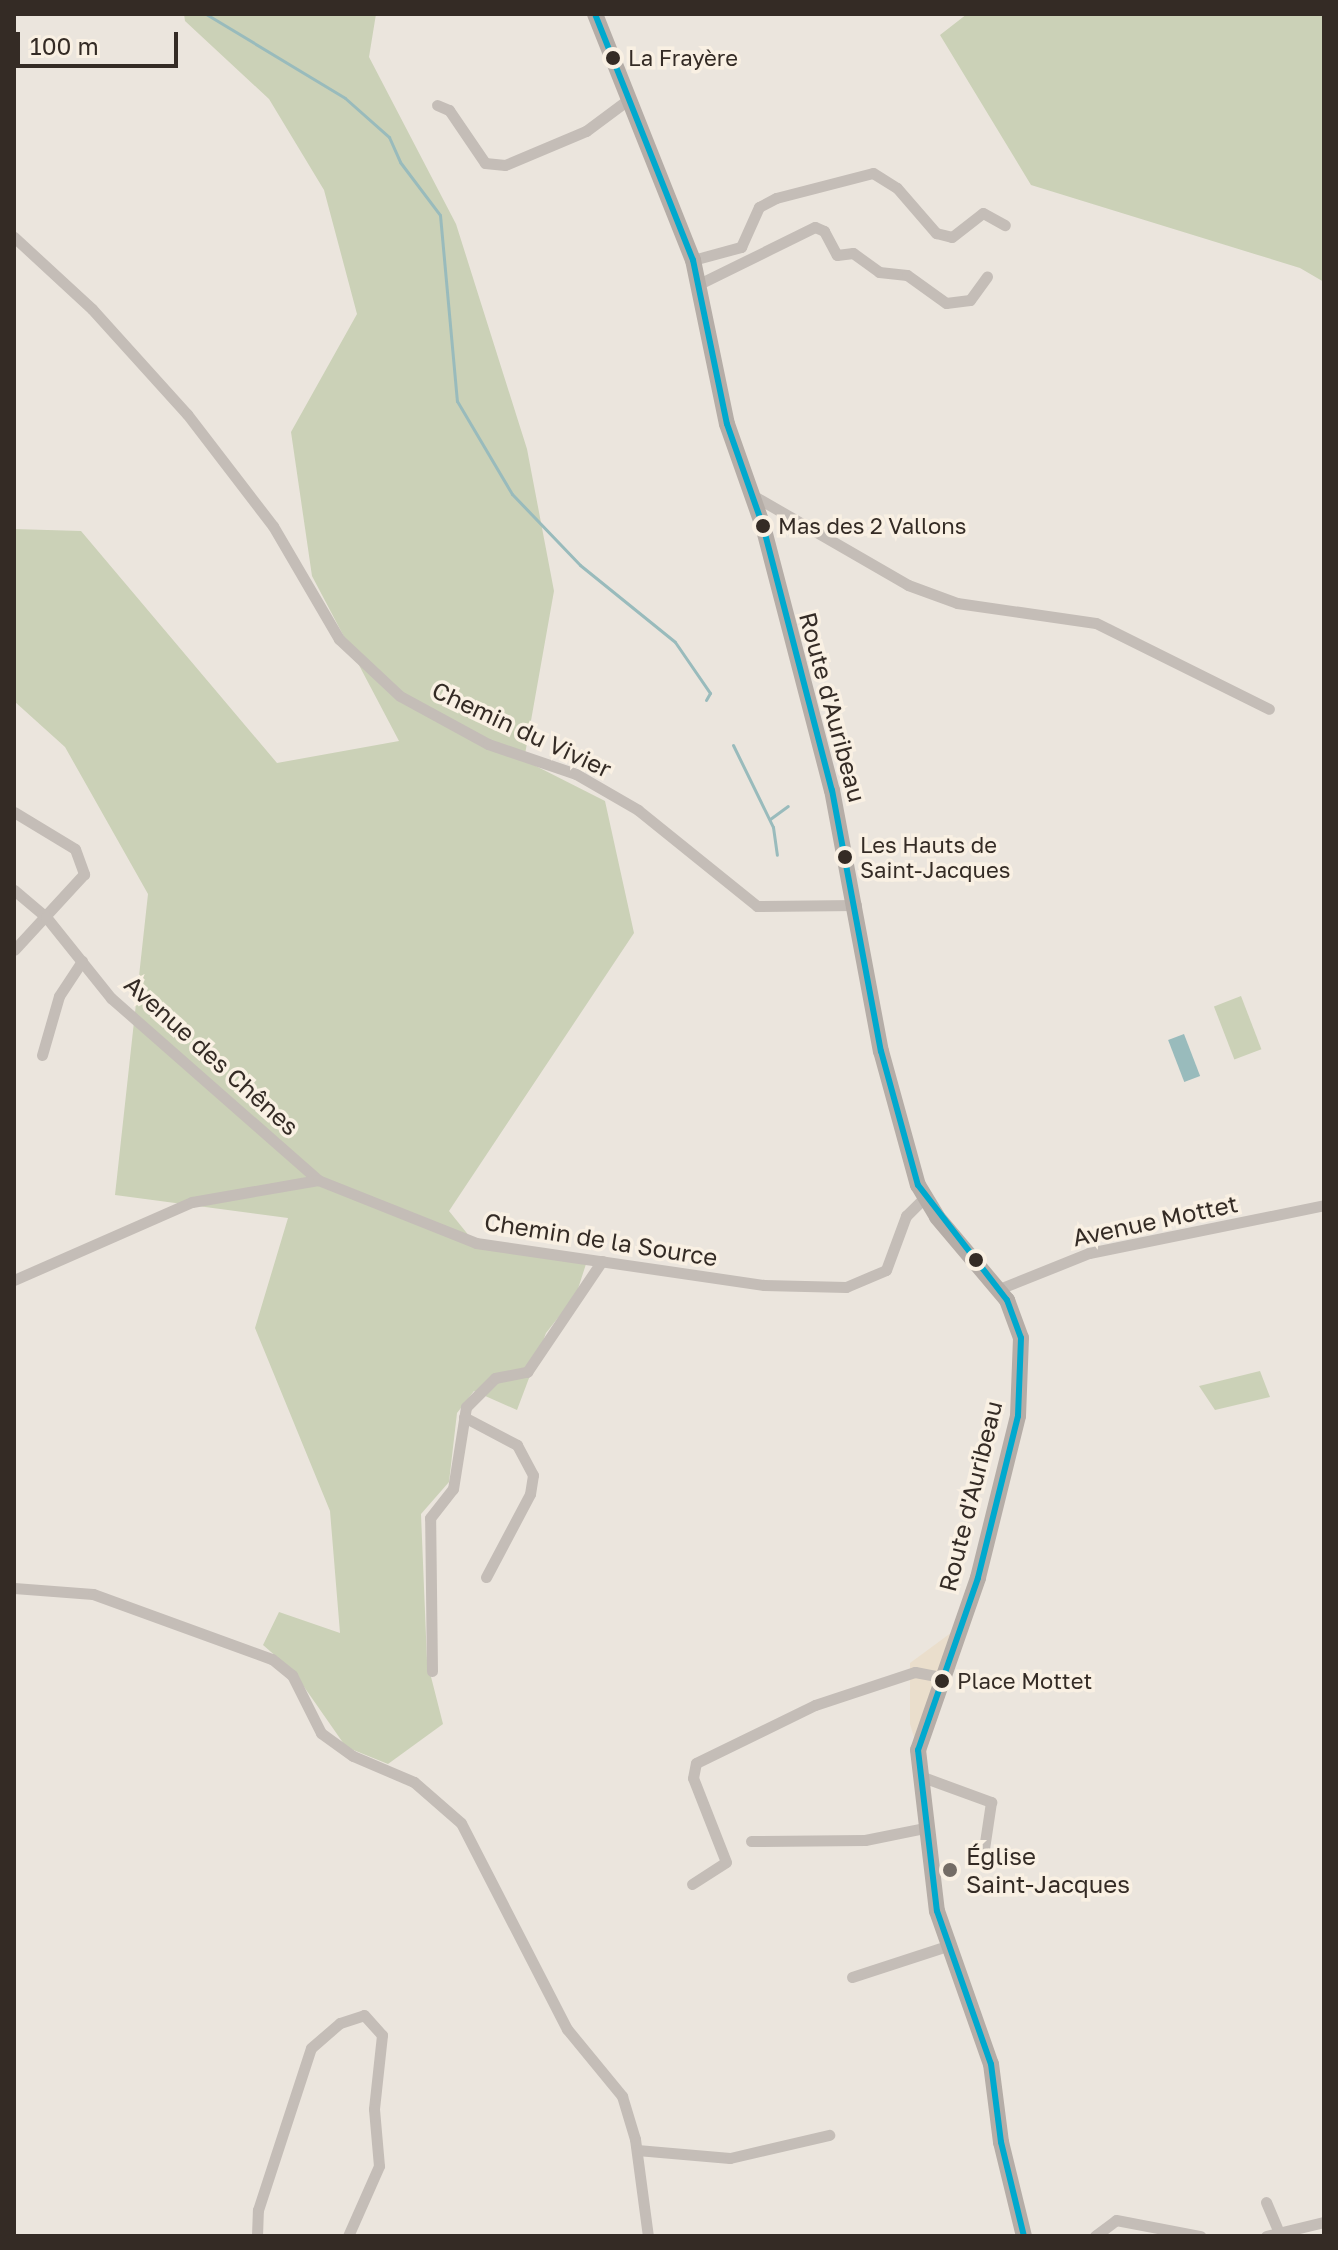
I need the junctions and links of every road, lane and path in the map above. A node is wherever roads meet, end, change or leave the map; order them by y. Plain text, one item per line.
1 (595, 14) edge
2 (629, 99) junction
3 (437, 105) dead end
4 (1005, 225) dead end
5 (14, 237) edge
6 (693, 260) junction
7 (987, 277) dead end
8 (699, 284) junction
9 (754, 496) junction
10 (1269, 709) dead end
11 (14, 812) edge
12 (14, 890) edge
13 (856, 905) junction
14 (46, 917) junction
15 (14, 950) edge
16 (82, 961) junction
17 (42, 1055) dead end
18 (318, 1180) junction
19 (923, 1199) junction
20 (1324, 1205) edge
21 (602, 1261) junction
22 (14, 1280) edge
23 (999, 1289) junction
24 (464, 1417) junction
25 (486, 1577) dead end
26 (14, 1588) edge
27 (432, 1671) dead end
28 (941, 1677) junction
29 (920, 1776) junction
30 (924, 1828) junction
31 (751, 1841) dead end
32 (984, 1849) dead end
33 (692, 1884) dead end
34 (947, 1946) junction
35 (852, 1977) dead end
36 (829, 2135) dead end
37 (637, 2150) junction
38 (1266, 2202) dead end
39 (1324, 2222) edge
40 (1021, 2233) edge
41 (1279, 2233) junction
42 (257, 2236) edge
43 (348, 2236) edge
44 (648, 2236) edge
45 (1095, 2236) edge
46 (1200, 2236) edge
47 (1266, 2236) edge

1 - 2 street, Route d'Auribeau
2 - 3 street
2 - 6 street, Route d'Auribeau
4 - 6 street
5 - 13 street, Chemin du Vivier
6 - 8 street, Route d'Auribeau
7 - 8 street
8 - 9 street, Route d'Auribeau
9 - 10 street
9 - 13 street, Route d'Auribeau
11 - 14 street
12 - 14 street, Avenue des Chênes
13 - 19 street, Route d'Auribeau
14 - 15 street
14 - 16 street, Avenue des Chênes
16 - 17 street
16 - 18 street, Avenue des Chênes
18 - 21 street, Chemin de la Source
18 - 22 street
19 - 21 street, Chemin de la Source
19 - 23 street, Route d'Auribeau
20 - 23 street, Avenue Mottet
21 - 24 street
23 - 28 street, Route d'Auribeau
24 - 25 street
24 - 27 street
26 - 37 street
28 - 29 street, Route d'Auribeau
28 - 33 street
29 - 30 street, Route d'Auribeau
29 - 32 street
30 - 31 street
30 - 34 street, Route d'Auribeau
34 - 35 street
34 - 40 street, Route d'Auribeau
36 - 37 street
37 - 44 street
38 - 41 street
39 - 41 street
41 - 47 street
42 - 43 street
45 - 46 street

